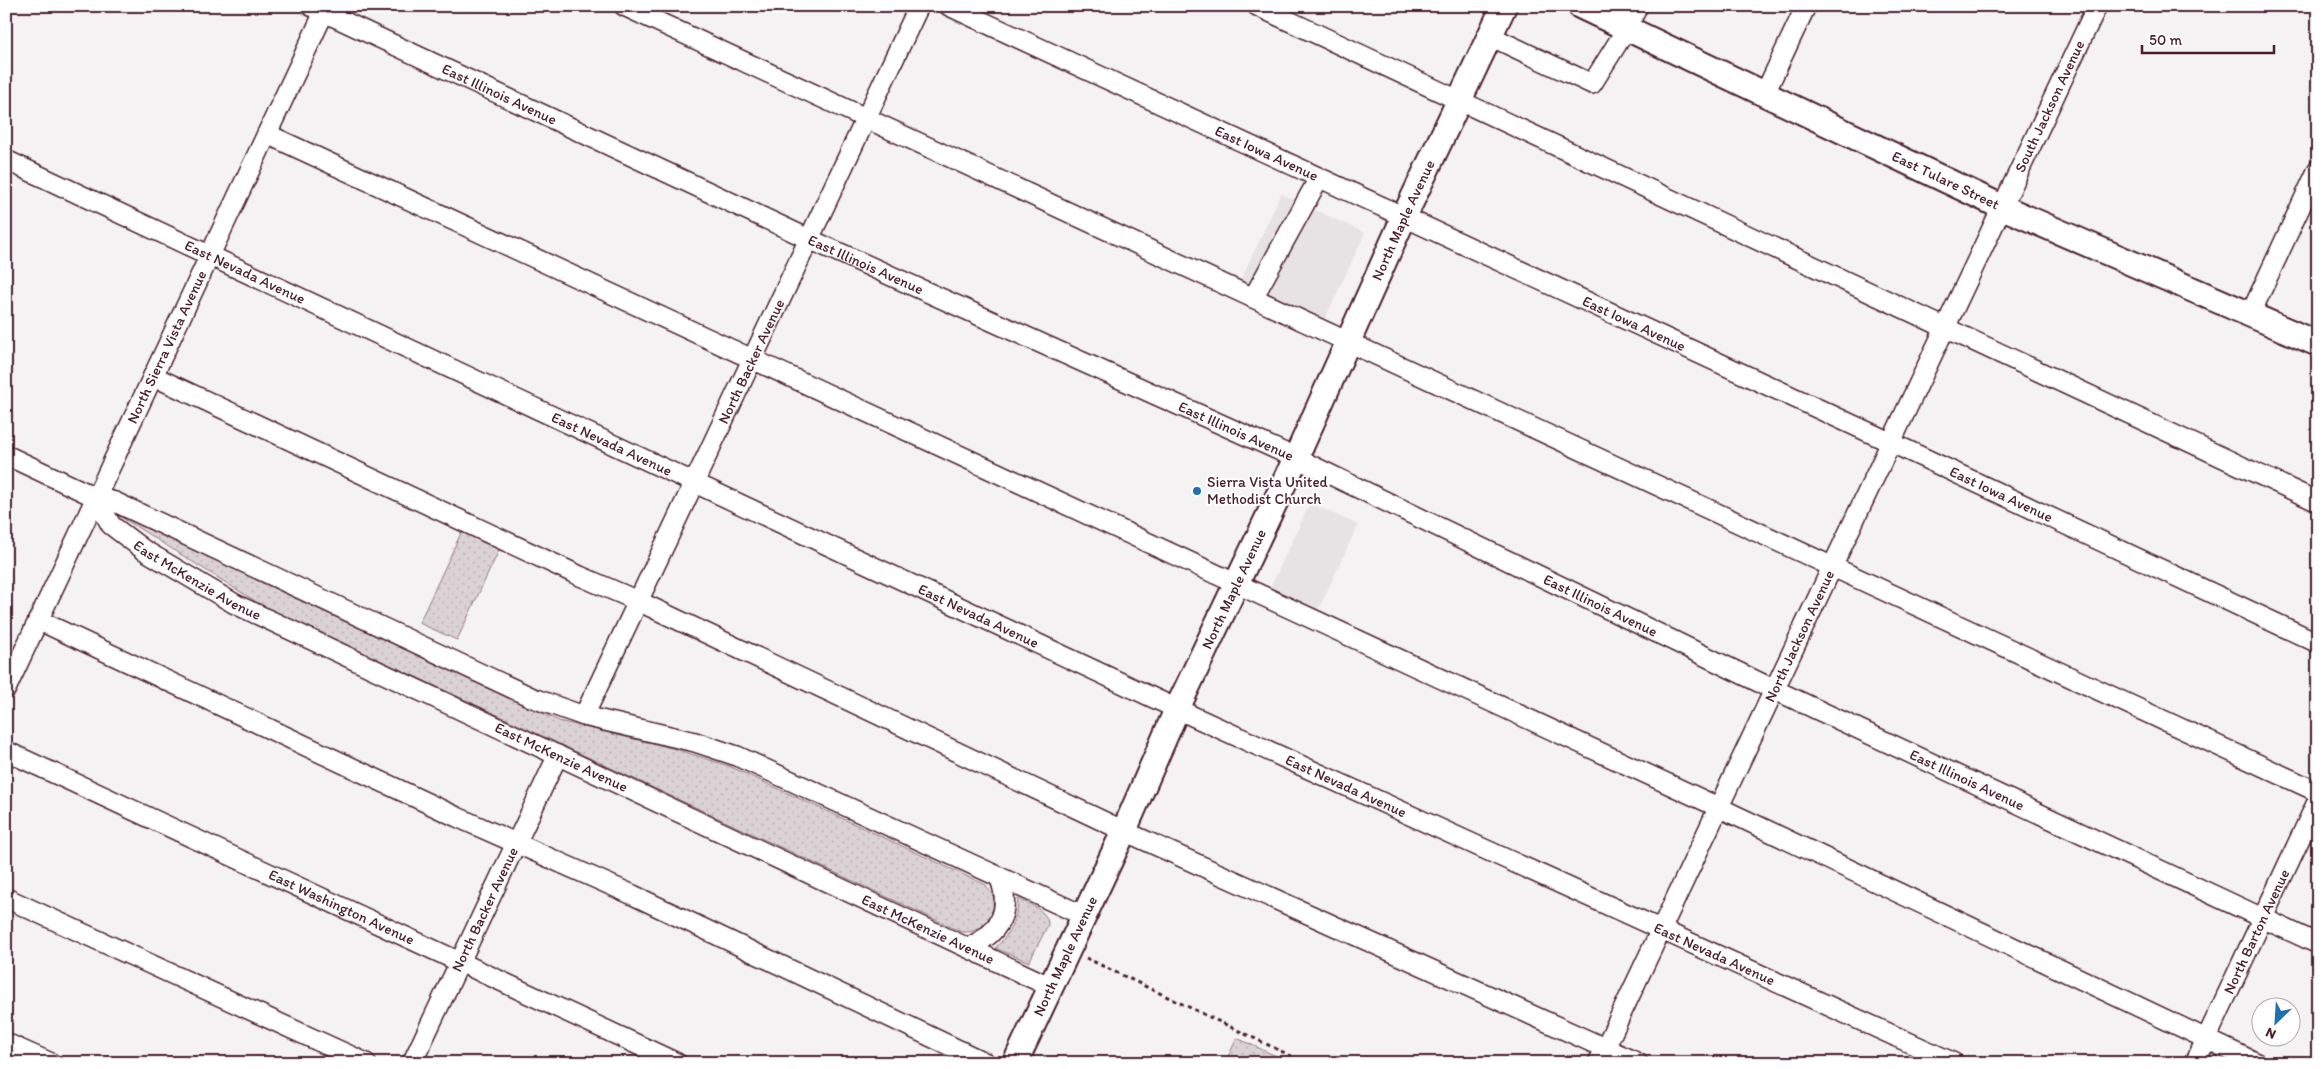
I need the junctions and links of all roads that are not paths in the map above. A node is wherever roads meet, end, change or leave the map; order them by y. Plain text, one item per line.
1 (624, 6) edge
2 (919, 6) edge
3 (949, 6) edge
4 (1256, 6) edge
5 (1504, 6) edge
6 (1580, 6) edge
7 (1638, 6) edge
8 (1806, 6) edge
9 (2097, 6) edge
10 (321, 8) edge
11 (1627, 28) junction
12 (1490, 36) junction
13 (1765, 93) junction
14 (1459, 101) junction
15 (865, 117) junction
16 (267, 134) junction
17 (6, 160) edge
18 (2318, 169) edge
19 (1319, 178) junction
20 (2002, 207) junction
21 (1404, 217) junction
22 (809, 239) junction
23 (210, 256) junction
24 (1253, 298) junction
25 (2250, 314) junction
26 (1945, 328) junction
27 (1348, 342) junction
28 (2318, 344) edge
29 (752, 360) junction
30 (153, 376) junction
31 (1892, 443) junction
32 (6, 455) edge
33 (1296, 458) junction
34 (695, 481) junction
35 (95, 497) junction
36 (2318, 502) edge
37 (1832, 567) junction
38 (1236, 584) junction
39 (638, 601) junction
40 (38, 620) junction
41 (2318, 643) edge
42 (6, 689) edge
43 (1773, 690) junction
44 (1177, 709) junction
45 (584, 716) junction
46 (6, 751) edge
47 (558, 755) junction
48 (2318, 792) edge
49 (2318, 800) edge
50 (1718, 806) junction
51 (1124, 831) junction
52 (516, 844) junction
53 (1000, 879) junction
54 (6, 898) edge
55 (1084, 916) junction
56 (2264, 919) junction
57 (1661, 928) junction
58 (2318, 944) edge
59 (969, 947) junction
60 (460, 960) junction
61 (1051, 987) junction
62 (2207, 1039) junction
63 (6, 1043) edge
64 (1601, 1055) edge
65 (50, 1063) edge
66 (366, 1063) edge
67 (412, 1063) edge
68 (677, 1063) edge
69 (986, 1063) edge
70 (1015, 1063) edge
71 (1638, 1063) edge
72 (1954, 1063) edge
73 (2195, 1063) edge
74 (2257, 1063) edge

1 - 15 street
2 - 15 street, North Backer Avenue
3 - 19 street, East Iowa Avenue
4 - 14 street
5 - 12 main road, North Maple Avenue
6 - 11 main road, East Tulare Street
7 - 11 street
8 - 13 street
9 - 20 street, South Jackson Avenue
10 - 16 street, North Sierra Vista Avenue
10 - 22 street, East Illinois Avenue
11 - 12 street
11 - 13 main road, East Tulare Street
12 - 14 main road, North Maple Avenue
13 - 20 main road, East Tulare Street
14 - 21 main road, North Maple Avenue
14 - 26 street
15 - 22 street, North Backer Avenue
15 - 24 street
16 - 23 street, North Sierra Vista Avenue
16 - 29 street
17 - 23 street, East Nevada Avenue
18 - 25 street
19 - 21 street, East Iowa Avenue
19 - 24 street
20 - 25 main road, East Tulare Street
20 - 26 street, North Jackson Avenue
21 - 27 main road, North Maple Avenue
21 - 31 street, East Iowa Avenue
22 - 29 street, North Backer Avenue
22 - 33 street, East Illinois Avenue
23 - 30 street, North Sierra Vista Avenue
23 - 34 street, East Nevada Avenue
24 - 27 street
25 - 28 main road, East Tulare Street
26 - 31 street, North Jackson Avenue
26 - 36 street
27 - 33 main road, North Maple Avenue
27 - 37 street
29 - 34 street, North Backer Avenue
29 - 38 street
30 - 35 street, North Sierra Vista Avenue
30 - 39 street
31 - 37 street, North Jackson Avenue
31 - 41 street, East Iowa Avenue
32 - 35 street
33 - 38 main road, North Maple Avenue
33 - 43 street, East Illinois Avenue
34 - 39 street, North Backer Avenue
34 - 44 street, East Nevada Avenue
35 - 40 street, North Sierra Vista Avenue
35 - 45 street
35 - 47 street, East McKenzie Avenue
37 - 43 street, North Jackson Avenue
37 - 48 street
38 - 44 main road, North Maple Avenue
38 - 50 street
39 - 45 street, North Backer Avenue
39 - 51 street
40 - 42 street, North Sierra Vista Avenue
40 - 52 street
43 - 50 street, North Jackson Avenue
43 - 56 street, East Illinois Avenue
44 - 51 main road, North Maple Avenue
44 - 57 street, East Nevada Avenue
45 - 53 street
46 - 60 street, East Washington Avenue
47 - 52 street, North Backer Avenue
47 - 59 street, East McKenzie Avenue
49 - 56 street, North Barton Avenue
50 - 57 street, North Jackson Avenue
50 - 62 street
51 - 55 main road, North Maple Avenue
51 - 64 street
52 - 60 street, North Backer Avenue
52 - 69 street
53 - 55 street
53 - 59 street
54 - 66 street
55 - 61 main road, North Maple Avenue
56 - 58 street, East Illinois Avenue
56 - 62 street, North Barton Avenue
57 - 64 street, North Jackson Avenue
57 - 72 street, East Nevada Avenue
59 - 61 street, East McKenzie Avenue
60 - 67 street, North Backer Avenue
60 - 68 street, East Washington Avenue
61 - 70 main road, North Maple Avenue
62 - 73 street, North Barton Avenue
62 - 74 street
63 - 65 street
64 - 71 street

